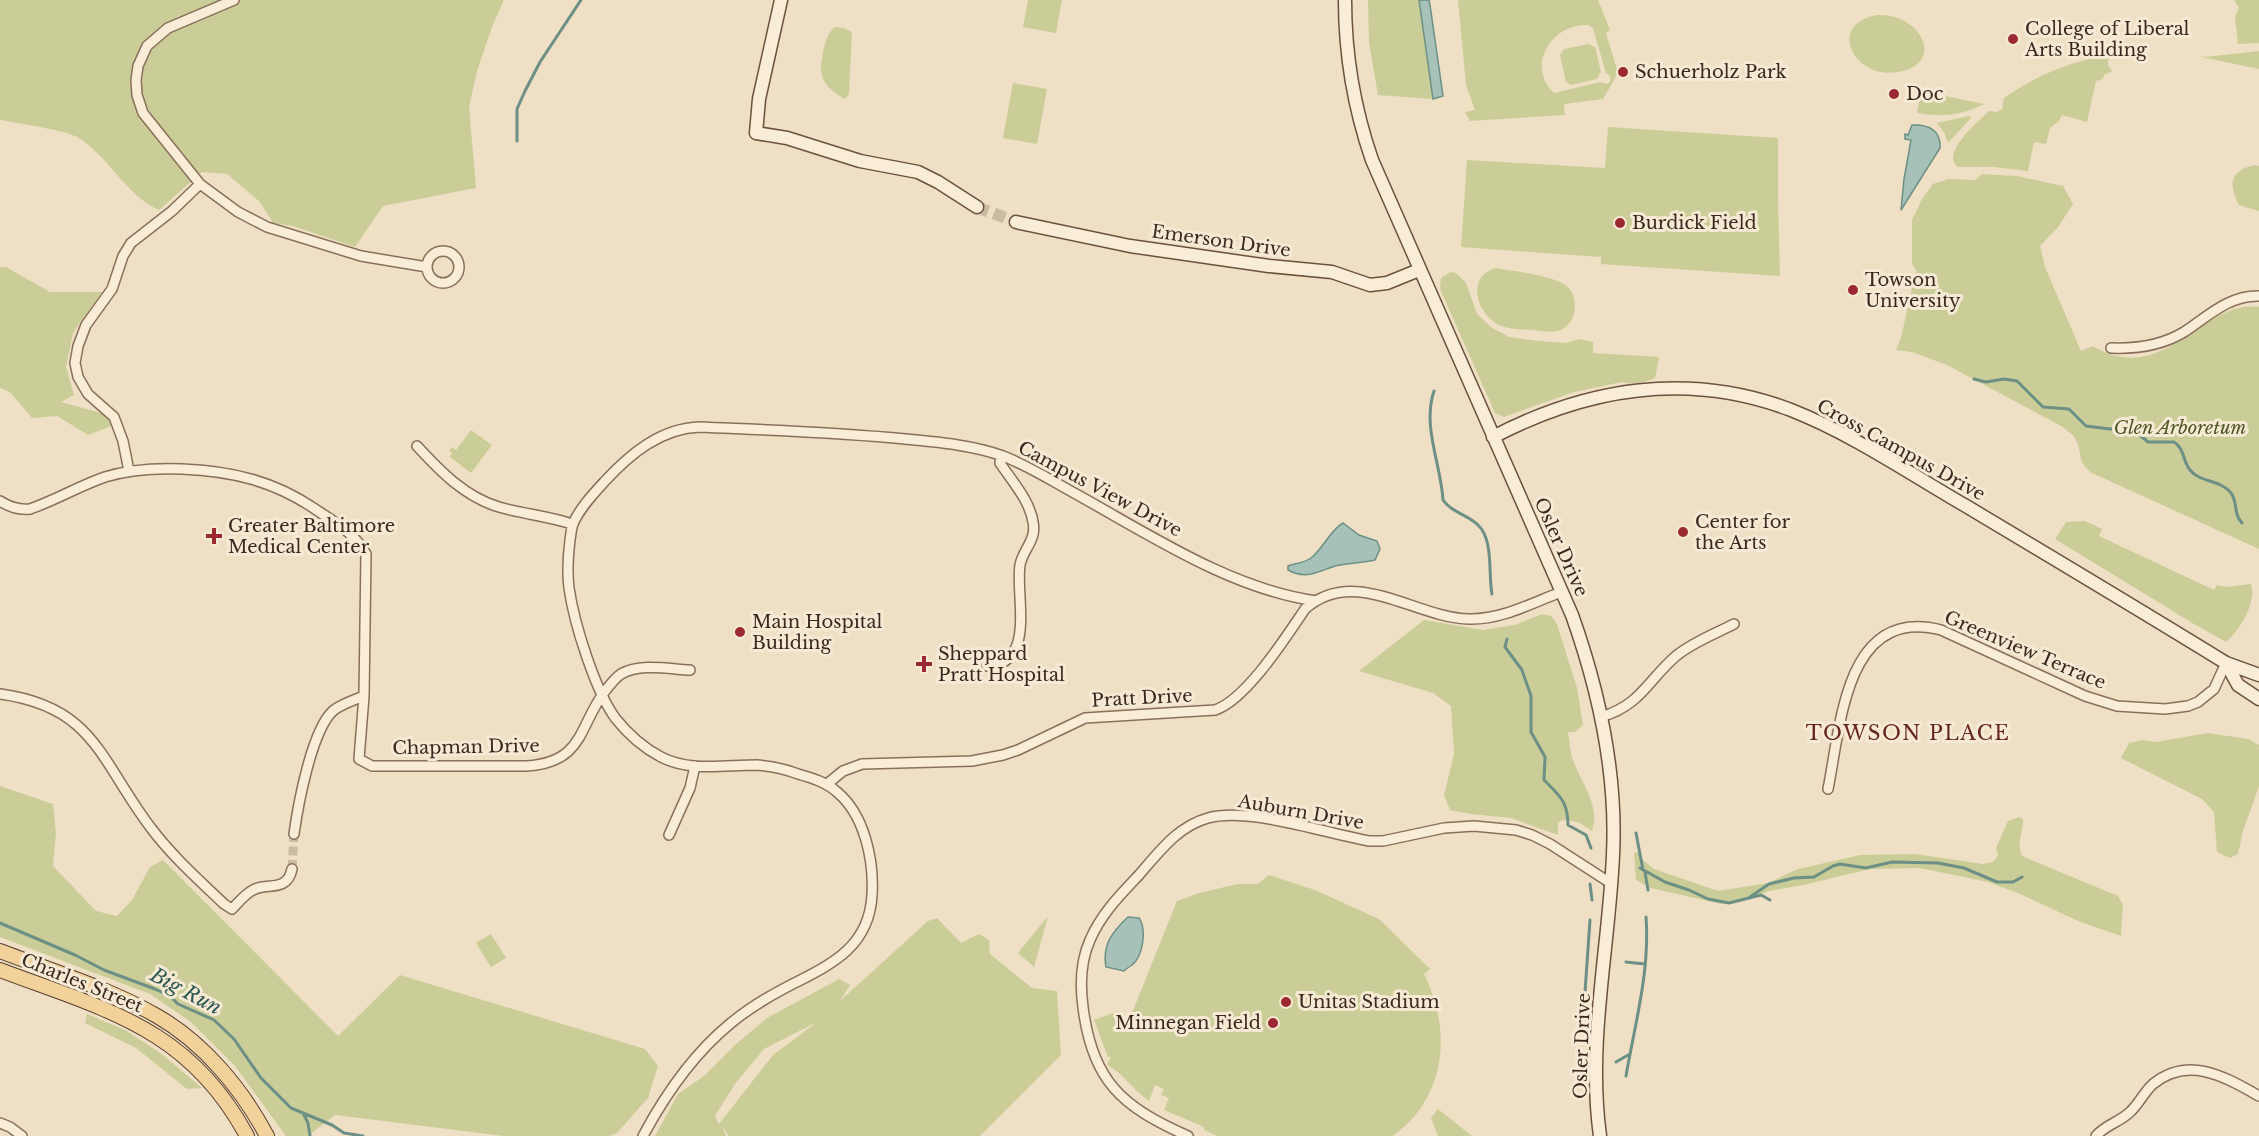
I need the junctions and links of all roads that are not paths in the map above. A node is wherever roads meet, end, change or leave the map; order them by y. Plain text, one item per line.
1 (234, 0) edge
2 (781, 0) edge
3 (1345, 0) edge
4 (200, 184) junction
5 (977, 207) tunnel mouth
6 (1016, 222) tunnel mouth
7 (427, 267) dead end
8 (1419, 270) junction
9 (2259, 296) edge
10 (2111, 348) dead end
11 (1493, 437) junction
12 (417, 446) dead end
13 (1001, 456) junction
14 (129, 471) junction
15 (0, 501) edge
16 (572, 524) junction
17 (1561, 592) junction
18 (1316, 601) junction
19 (1734, 624) dead end
20 (2226, 663) junction
21 (987, 666) dead end
22 (690, 670) dead end
23 (2259, 675) edge
24 (0, 694) edge
25 (602, 695) junction
26 (364, 696) junction
27 (2259, 699) edge
28 (1601, 717) junction
29 (695, 766) junction
30 (827, 784) junction
31 (1828, 789) dead end
32 (294, 834) tunnel mouth
33 (669, 835) dead end
34 (292, 868) dead end
35 (1612, 884) junction
36 (0, 951) edge
37 (0, 970) edge
38 (2259, 1096) edge
39 (240, 1122) junction
40 (0, 1123) edge
41 (22, 1136) edge
42 (247, 1136) edge
43 (256, 1136) edge
44 (267, 1136) edge
45 (643, 1136) edge
46 (1188, 1136) edge
47 (1600, 1136) edge
48 (2096, 1136) edge

1 - 4 street
2 - 5 street
3 - 8 street, Osler Drive
4 - 7 street
4 - 14 street
6 - 8 street, Emerson Drive
8 - 11 street, Osler Drive
9 - 10 street
11 - 17 street, Osler Drive
11 - 20 street, Cross Campus Drive
12 - 16 street
13 - 16 street, Campus View Drive
13 - 18 street, Campus View Drive
13 - 21 street
14 - 15 street
14 - 26 street
16 - 25 street
17 - 18 street, Campus View Drive
17 - 28 street, Osler Drive
18 - 30 street, Pratt Drive
19 - 28 street
20 - 23 street, Cross Campus Drive
20 - 27 street, Cross Campus Drive
20 - 31 street, Greenview Terrace
22 - 25 street
24 - 34 street
25 - 26 street, Chapman Drive
25 - 29 street
26 - 32 street
28 - 35 street, Osler Drive
29 - 30 street
29 - 33 street
30 - 45 street
35 - 46 street, Auburn Drive
35 - 47 street, Osler Drive
36 - 44 main road, Charles Street
37 - 39 main road, Charles Street
38 - 48 street
39 - 42 main road, Charles Street
39 - 43 main road
40 - 41 street

